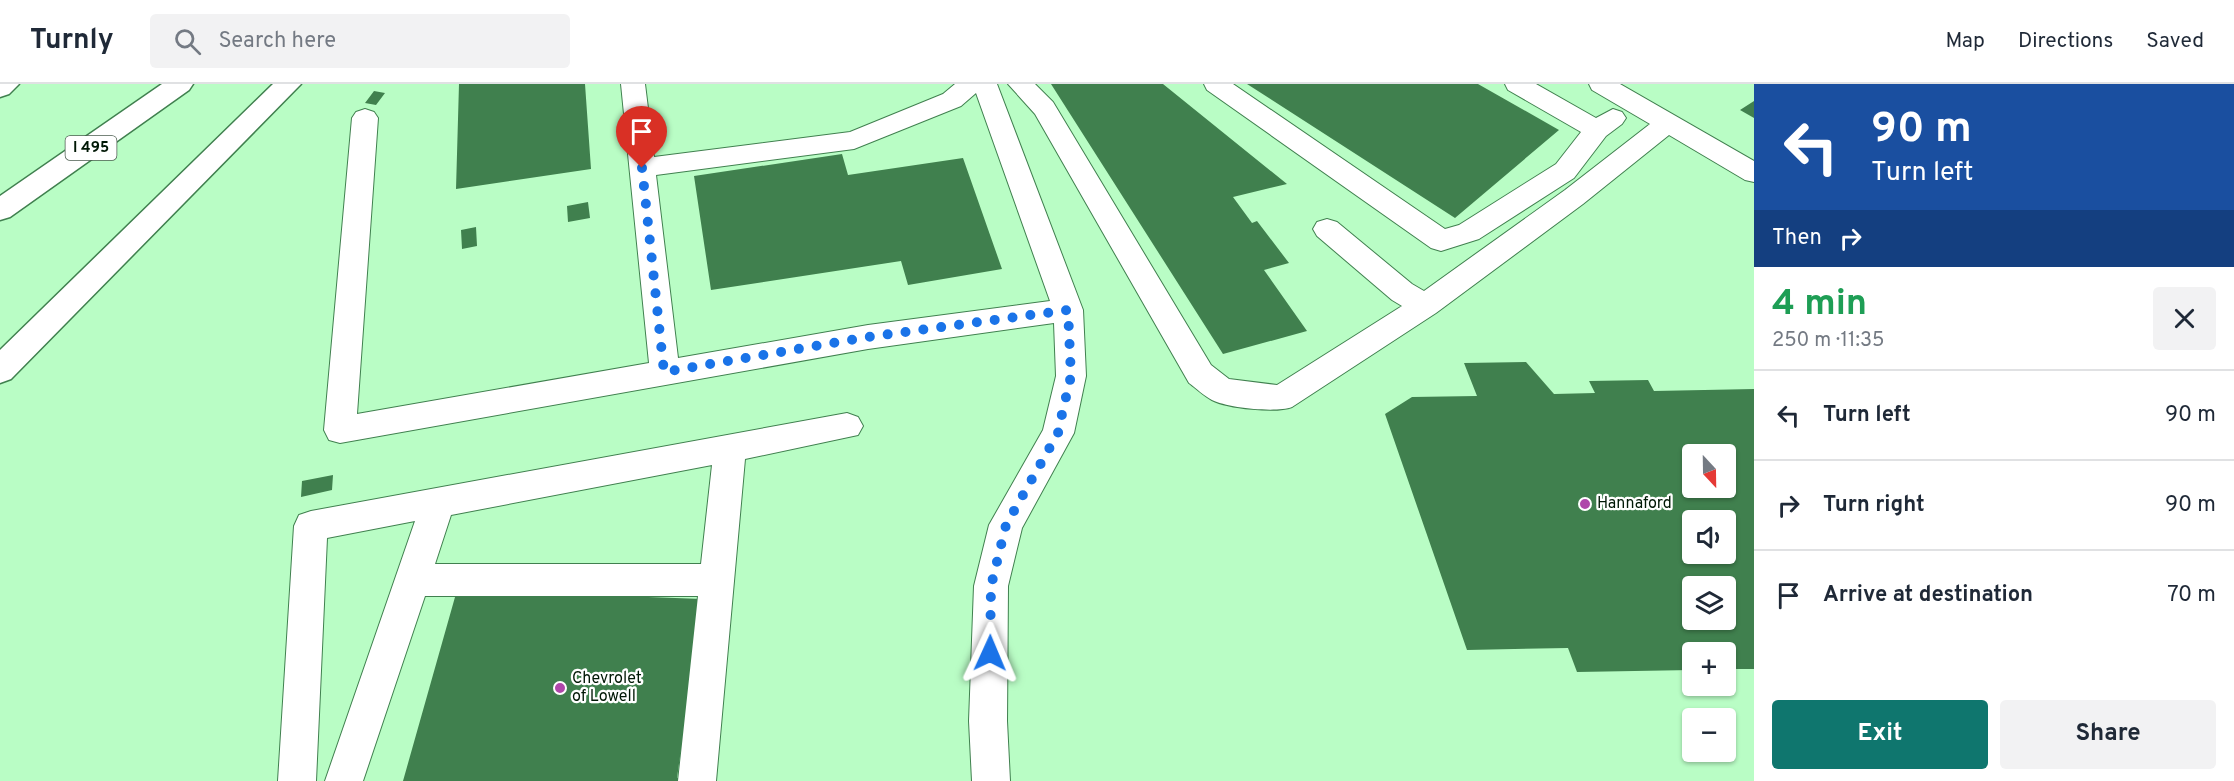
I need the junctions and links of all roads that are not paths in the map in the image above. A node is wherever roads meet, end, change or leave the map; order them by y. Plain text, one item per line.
1 (6, 84) edge
2 (180, 84) edge
3 (288, 84) edge
4 (633, 84) edge
5 (971, 84) edge
6 (985, 84) edge
7 (1020, 84) edge
8 (1216, 84) edge
9 (1517, 84) edge
10 (1601, 84) edge
11 (0, 88) edge
12 (1633, 103) junction
13 (365, 118) dead end
14 (1668, 123) junction
15 (1597, 130) junction
16 (642, 168) junction
17 (1754, 173) edge
18 (0, 210) edge
19 (1327, 229) dead end
20 (1426, 304) junction
21 (1068, 310) junction
22 (0, 370) edge
23 (664, 372) junction
24 (847, 426) dead end
25 (729, 448) junction
26 (438, 502) junction
27 (413, 580) junction
28 (717, 580) junction
29 (297, 781) edge
30 (344, 781) edge
31 (697, 781) edge
32 (991, 781) edge

1 - 11 highway
2 - 18 highway, I 495
3 - 22 highway
4 - 16 street
5 - 16 street
6 - 21 street
7 - 20 street
8 - 15 street
9 - 15 street
10 - 12 street
12 - 14 street
12 - 15 street
13 - 23 street
14 - 17 street
14 - 20 street
16 - 23 street
19 - 20 street
21 - 23 street
21 - 32 street
24 - 25 street
25 - 26 street
25 - 28 street
26 - 27 street
26 - 29 street
27 - 28 street
27 - 30 street
28 - 31 street

